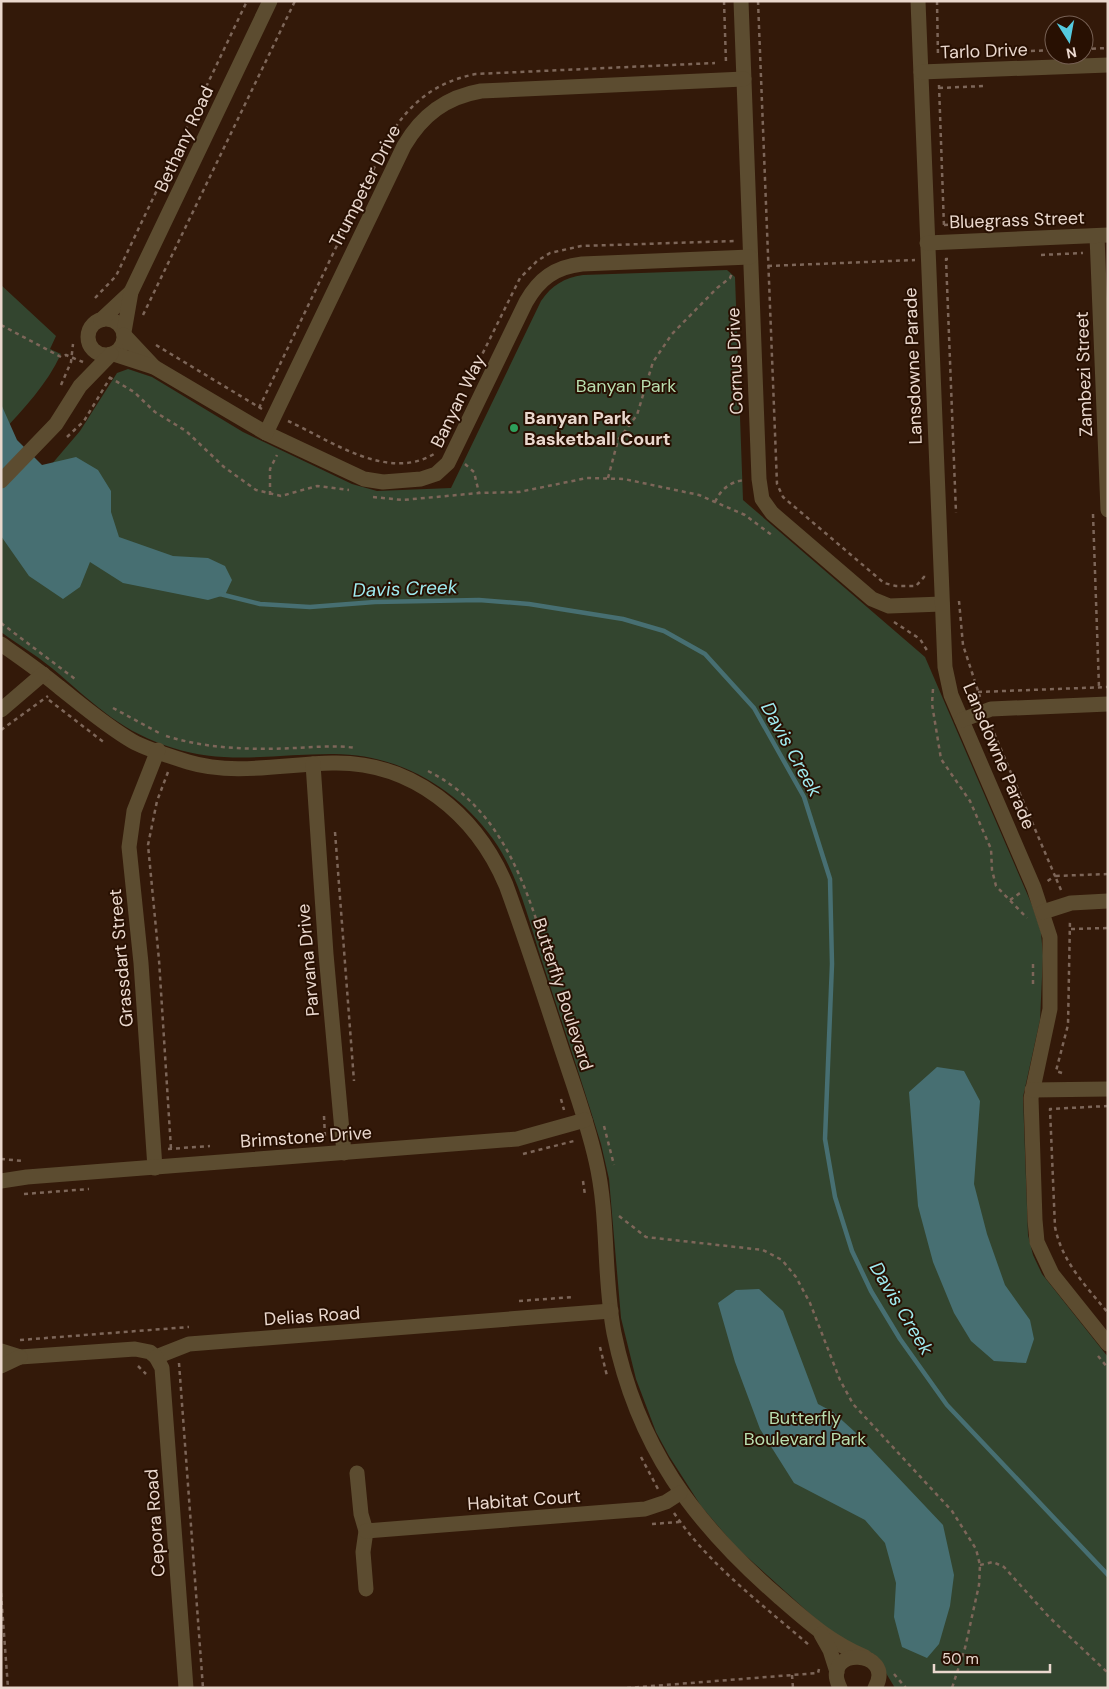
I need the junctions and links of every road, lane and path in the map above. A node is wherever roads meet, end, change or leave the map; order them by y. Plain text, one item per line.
1 (247, 1) edge
2 (270, 1) edge
3 (295, 1) edge
4 (724, 1) edge
5 (740, 1) edge
6 (758, 1) edge
7 (918, 1) edge
8 (937, 1) edge
9 (1108, 48) edge
10 (1094, 49) edge
11 (726, 63) junction
12 (1108, 65) edge
13 (921, 72) junction
14 (938, 72) junction
15 (727, 80) junction
16 (744, 80) junction
17 (1102, 236) edge
18 (944, 242) junction
19 (927, 243) junction
20 (1098, 253) junction
21 (1034, 255) dead end
22 (750, 257) junction
23 (956, 258) dead end
24 (928, 259) junction
25 (946, 259) junction
26 (734, 264) junction
27 (768, 266) junction
28 (131, 292) junction
29 (95, 298) dead end
30 (101, 320) junction
31 (141, 320) dead end
32 (1, 324) edge
33 (124, 334) junction
34 (90, 343) junction
35 (74, 344) dead end
36 (154, 344) dead end
37 (112, 354) junction
38 (71, 357) junction
39 (91, 366) junction
40 (154, 367) junction
41 (110, 378) junction
42 (469, 381) dead end
43 (57, 392) dead end
44 (259, 408) junction
45 (293, 414) dead end
46 (274, 416) junction
47 (291, 423) junction
48 (266, 433) junction
49 (61, 441) dead end
50 (285, 442) junction
51 (436, 451) dead end
52 (608, 478) junction
53 (758, 479) junction
54 (1, 481) edge
55 (356, 493) dead end
56 (270, 494) junction
57 (370, 496) dead end
58 (715, 502) junction
59 (1108, 510) edge
60 (956, 522) dead end
61 (778, 539) dead end
62 (924, 577) dead end
63 (959, 595) dead end
64 (942, 604) junction
65 (888, 621) dead end
66 (1, 623) edge
67 (1, 644) edge
68 (929, 653) dead end
69 (37, 678) junction
70 (78, 681) dead end
71 (933, 686) dead end
72 (60, 687) junction
73 (1108, 687) edge
74 (978, 692) junction
75 (46, 698) junction
76 (1108, 704) edge
77 (112, 708) dead end
78 (1, 710) edge
79 (985, 710) junction
80 (962, 720) junction
81 (1, 730) edge
82 (111, 747) dead end
83 (358, 748) dead end
84 (158, 750) junction
85 (313, 764) junction
86 (151, 766) junction
87 (422, 768) dead end
88 (168, 772) junction
89 (177, 775) dead end
90 (334, 828) dead end
91 (1108, 874) edge
92 (1055, 876) junction
93 (1034, 888) junction
94 (1108, 901) edge
95 (1066, 904) junction
96 (1044, 912) junction
97 (1028, 920) dead end
98 (539, 927) dead end
99 (1108, 928) edge
100 (1071, 929) junction
101 (1034, 957) dead end
102 (1034, 987) dead end
103 (1065, 1074) dead end
104 (354, 1081) dead end
105 (1032, 1090) junction
106 (1108, 1090) edge
107 (559, 1091) dead end
108 (1108, 1106) edge
109 (564, 1109) junction
110 (556, 1111) dead end
111 (585, 1120) junction
112 (604, 1124) dead end
113 (569, 1125) junction
114 (342, 1136) junction
115 (316, 1138) dead end
116 (219, 1145) dead end
117 (576, 1147) dead end
118 (171, 1149) junction
119 (154, 1150) junction
120 (344, 1153) junction
121 (1, 1159) edge
122 (29, 1160) dead end
123 (155, 1168) junction
124 (1, 1172) edge
125 (615, 1173) dead end
126 (27, 1177) junction
127 (583, 1179) dead end
128 (1, 1181) edge
129 (585, 1198) dead end
130 (618, 1224) dead end
131 (611, 1311) junction
132 (1108, 1313) edge
133 (168, 1329) dead end
134 (130, 1332) dead end
135 (599, 1341) dead end
136 (175, 1348) junction
137 (135, 1349) junction
138 (1102, 1349) edge
139 (1, 1352) edge
140 (20, 1357) junction
141 (156, 1357) junction
142 (1, 1366) edge
143 (1108, 1368) edge
144 (608, 1378) dead end
145 (146, 1382) dead end
146 (638, 1453) dead end
147 (357, 1473) dead end
148 (680, 1493) junction
149 (666, 1502) junction
150 (366, 1531) junction
151 (980, 1565) junction
152 (366, 1589) dead end
153 (1, 1592) edge
154 (821, 1634) junction
155 (810, 1646) dead end
156 (865, 1657) junction
157 (820, 1665) dead end
158 (894, 1672) dead end
159 (1108, 1672) edge
160 (792, 1675) junction
161 (838, 1678) edge
162 (876, 1680) edge
163 (8, 1688) edge
164 (186, 1688) edge
165 (203, 1688) edge
166 (627, 1688) edge
167 (793, 1688) edge
168 (826, 1688) edge
169 (888, 1688) edge
170 (906, 1688) edge
171 (952, 1688) edge

1 - 29 path
2 - 28 street, Bethany Road
3 - 31 path
4 - 11 path
5 - 16 street, Cornus Drive
6 - 27 path
7 - 13 street, Lansdowne Parade
8 - 14 path
9 - 10 path
11 - 15 path
11 - 44 path
12 - 14 street, Tarlo Drive
13 - 14 street, Tarlo Drive
13 - 19 street, Lansdowne Parade
14 - 18 path
15 - 16 street, Trumpeter Drive
15 - 46 street, Trumpeter Drive
16 - 22 street, Cornus Drive
17 - 18 street, Bluegrass Street
17 - 20 street, Zambezi Street
18 - 19 street, Bluegrass Street
18 - 25 path
19 - 24 street, Lansdowne Parade
20 - 21 path
20 - 59 street, Zambezi Street
22 - 26 street, Banyan Way
22 - 53 street, Cornus Drive
23 - 25 path
24 - 27 path
24 - 64 street, Lansdowne Parade
25 - 60 path
26 - 42 path
26 - 50 street, Banyan Way
26 - 52 path
27 - 62 path
28 - 30 street, Bethany Road
28 - 33 street, Bethany Road
30 - 33 street
30 - 34 street
32 - 38 path
33 - 37 street
33 - 40 street, Banyan Way
34 - 37 street
34 - 39 street
35 - 38 path
36 - 44 path
37 - 39 street
37 - 40 street, Banyan Way
38 - 39 path
38 - 43 path
39 - 41 path
39 - 54 street
40 - 48 street, Banyan Way
41 - 49 path
41 - 56 path
44 - 46 path
45 - 47 path
46 - 47 path
46 - 48 street, Trumpeter Drive
47 - 50 path
47 - 51 path
48 - 50 street, Banyan Way
50 - 56 path
52 - 57 path
52 - 58 path
53 - 58 path
53 - 64 street, Cornus Drive
55 - 56 path
58 - 61 path
63 - 74 path
64 - 80 street, Lansdowne Parade
65 - 68 path
66 - 70 path
67 - 69 street, Butterfly Boulevard
69 - 72 street, Butterfly Boulevard
69 - 75 path
69 - 78 street
71 - 97 path
72 - 75 path
72 - 84 street, Butterfly Boulevard
73 - 74 path
74 - 79 path
75 - 81 path
75 - 82 path
76 - 79 street
77 - 83 path
79 - 80 street
79 - 92 path
80 - 93 street, Lansdowne Parade
84 - 85 street, Butterfly Boulevard
84 - 86 street, Grassdart Street
85 - 111 street, Butterfly Boulevard
85 - 114 street, Parvana Drive
86 - 88 path
86 - 119 street, Grassdart Street
87 - 98 path
88 - 89 path
88 - 118 path
90 - 104 path
91 - 92 path
92 - 93 path
92 - 95 path
93 - 96 street, Lansdowne Parade
94 - 95 street
95 - 96 street
95 - 100 path
96 - 105 street, Lansdowne Parade
99 - 100 path
100 - 103 path
101 - 102 path
105 - 106 street
105 - 138 street, Lansdowne Parade
107 - 109 path
108 - 132 path
109 - 110 path
109 - 113 path
111 - 113 street, Brimstone Drive
111 - 131 street, Butterfly Boulevard
112 - 125 path
113 - 117 path
113 - 120 street, Brimstone Drive
114 - 115 path
114 - 120 street, Parvana Drive
116 - 118 path
118 - 119 path
119 - 123 street, Grassdart Street
120 - 123 street, Brimstone Drive
121 - 122 path
123 - 126 street, Brimstone Drive
124 - 126 street, Brimstone Drive
126 - 128 street, Brimstone Drive
127 - 129 path
130 - 151 path
131 - 136 street, Delias Road
131 - 148 street, Butterfly Boulevard
133 - 136 path
134 - 137 path
135 - 144 path
136 - 141 street, Delias Road
136 - 165 path
137 - 140 street
137 - 141 street
137 - 145 path
138 - 143 path
139 - 140 street
140 - 142 street
141 - 164 street, Cepora Road
146 - 149 path
147 - 150 street
148 - 149 street, Habitat Court
148 - 154 street, Butterfly Boulevard
149 - 150 street, Habitat Court
149 - 155 path
150 - 152 street
151 - 159 path
151 - 171 path
153 - 163 path
154 - 156 street, Butterfly Boulevard
154 - 161 street, Butterfly Boulevard
156 - 161 street
156 - 162 street
157 - 160 path
158 - 170 path
160 - 166 path
160 - 167 path
161 - 168 street
162 - 169 street

